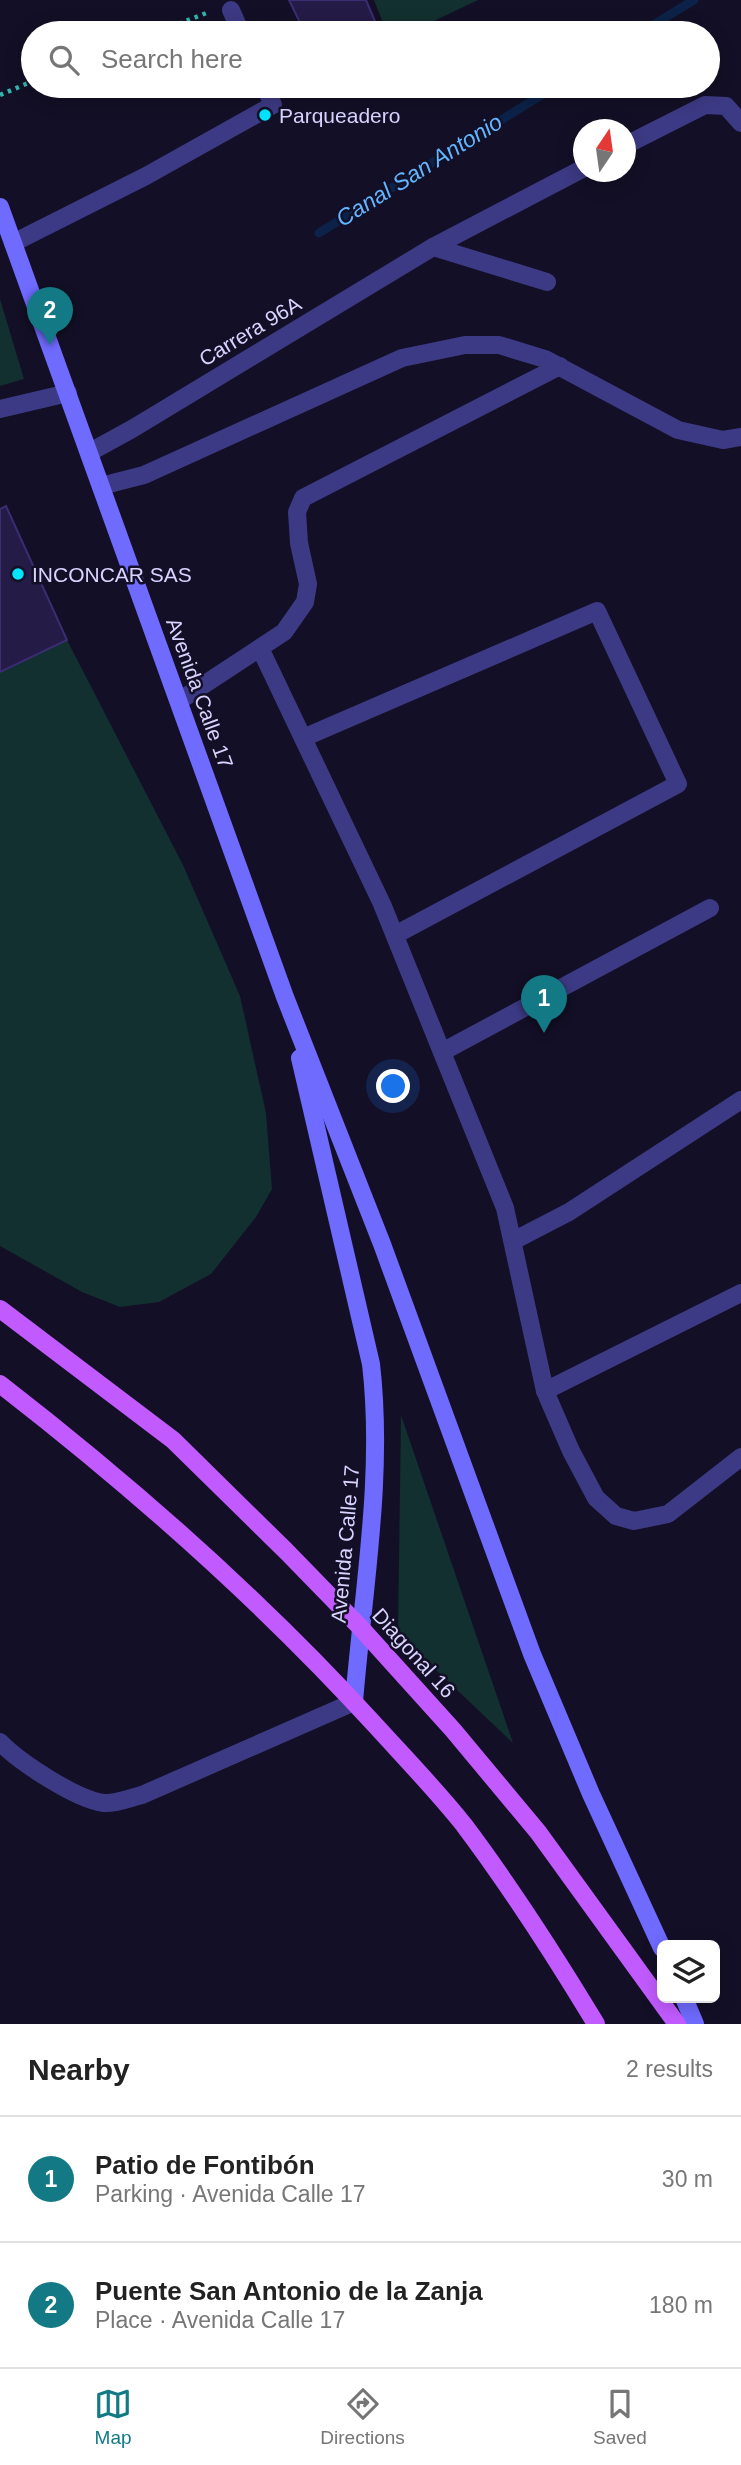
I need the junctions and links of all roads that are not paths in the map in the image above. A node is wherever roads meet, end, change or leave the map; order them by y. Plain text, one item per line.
1 (231, 10) road end
2 (236, 21) edge
3 (270, 98) edge
4 (741, 123) edge
5 (636, 140) edge
6 (573, 172) edge
7 (0, 207) edge
8 (13, 243) junction
9 (433, 247) junction
10 (547, 282) dead end
11 (560, 366) junction
12 (68, 393) junction
13 (0, 409) edge
14 (741, 437) edge
15 (90, 452) junction
16 (101, 486) junction
17 (260, 648) junction
18 (178, 701) junction
19 (303, 738) junction
20 (710, 908) dead end
21 (395, 935) junction
22 (285, 997) junction
23 (442, 1052) junction
24 (741, 1100) edge
25 (513, 1241) junction
26 (741, 1293) edge
27 (0, 1310) edge
28 (0, 1384) edge
29 (545, 1391) junction
30 (741, 1457) edge
31 (360, 1627) junction
32 (354, 1702) junction
33 (0, 1742) edge
34 (658, 1940) edge
35 (686, 2003) edge
36 (596, 2024) edge
37 (677, 2024) edge
38 (695, 2024) edge

1 - 2 lane
3 - 8 lane
4 - 5 lane
6 - 9 lane, Carrera 96A
7 - 8 main road, Avenida Calle 17
8 - 12 main road, Avenida Calle 17
9 - 10 lane
9 - 15 lane, Carrera 96A
11 - 14 lane
11 - 16 lane
11 - 17 lane
12 - 13 lane
12 - 15 main road, Avenida Calle 17
15 - 16 main road, Avenida Calle 17
16 - 18 main road, Avenida Calle 17
17 - 18 lane
17 - 19 lane
18 - 22 main road, Avenida Calle 17
19 - 21 lane
19 - 21 lane
20 - 23 lane
21 - 23 lane
22 - 31 main road, Avenida Calle 17
22 - 34 main road, Avenida Calle 17
23 - 25 lane
24 - 25 lane
25 - 29 lane
26 - 29 lane
27 - 31 main road, Diagonal 16
28 - 32 main road
29 - 30 lane
31 - 32 main road, Avenida Calle 17
31 - 37 main road, Diagonal 16
32 - 33 lane
32 - 36 main road
35 - 38 main road

